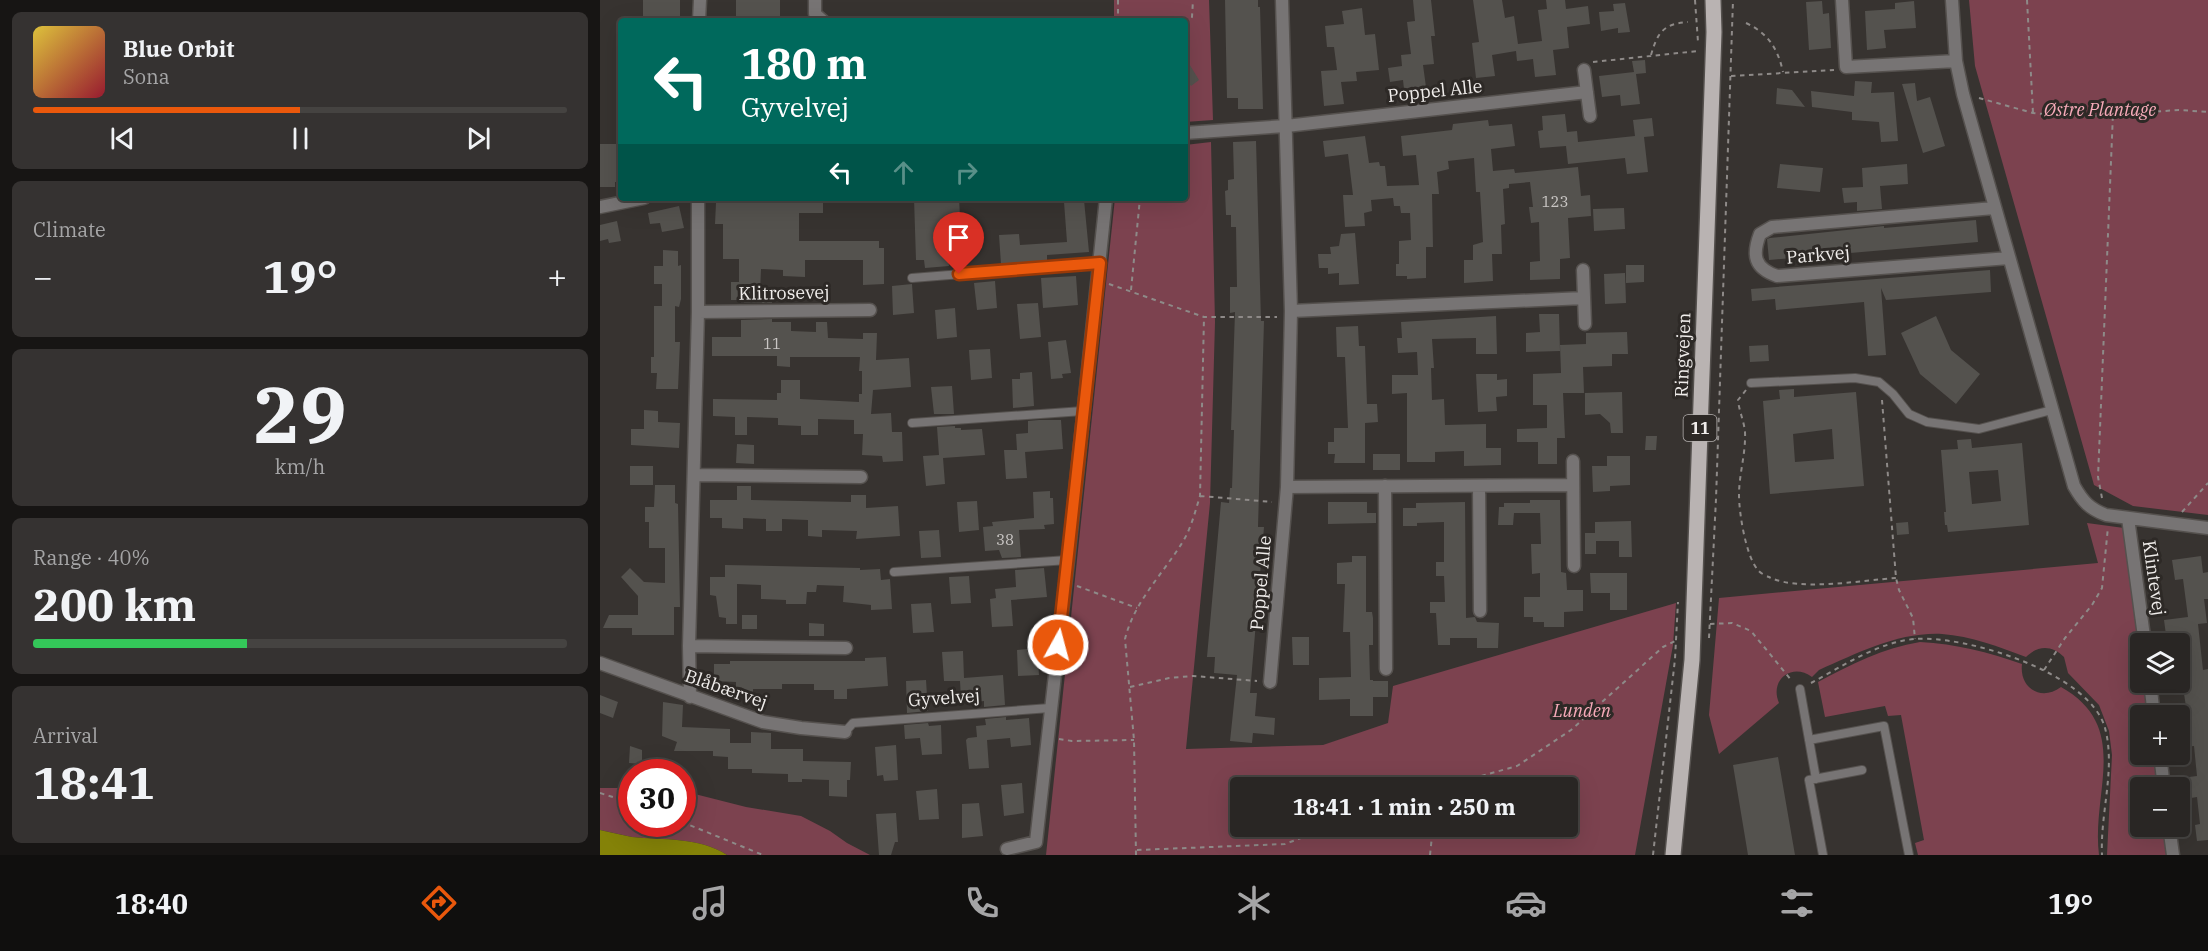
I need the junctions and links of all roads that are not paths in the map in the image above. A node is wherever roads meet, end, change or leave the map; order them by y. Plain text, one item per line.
1 (700, 0) edge
2 (815, 0) edge
3 (1282, 0) edge
4 (1713, 0) edge
5 (1842, 0) edge
6 (1952, 0) edge
7 (699, 18) edge
8 (820, 18) edge
9 (1956, 61) junction
10 (1584, 70) road end
11 (1587, 92) junction
12 (1590, 116) dead end
13 (1286, 126) junction
14 (1188, 133) edge
15 (629, 201) edge
16 (698, 201) edge
17 (1106, 201) edge
18 (600, 207) edge
19 (1994, 208) junction
20 (2009, 258) junction
21 (1100, 263) junction
22 (1582, 270) dead end
23 (912, 278) dead end
24 (1584, 298) junction
25 (870, 310) dead end
26 (1291, 311) junction
27 (698, 312) junction
28 (1585, 324) dead end
29 (1751, 383) road end
30 (2052, 410) junction
31 (1083, 411) junction
32 (912, 423) dead end
33 (1573, 460) dead end
34 (694, 475) junction
35 (861, 477) dead end
36 (1573, 485) junction
37 (1385, 486) junction
38 (1479, 486) junction
39 (1287, 487) junction
40 (2128, 518) junction
41 (2208, 528) edge
42 (1068, 560) junction
43 (1574, 566) dead end
44 (894, 572) dead end
45 (1480, 611) dead end
46 (2144, 633) edge
47 (689, 645) junction
48 (846, 648) dead end
49 (600, 663) edge
50 (1386, 669) dead end
51 (1270, 682) road end
52 (1800, 689) road end
53 (690, 697) junction
54 (1050, 708) junction
55 (845, 732) joint
56 (1809, 740) junction
57 (1862, 770) dead end
58 (1816, 779) junction
59 (2171, 837) edge
60 (1007, 849) dead end
61 (1673, 855) edge
62 (1823, 855) edge
63 (1909, 855) edge
64 (2173, 855) edge

1 - 7 street
2 - 8 street
3 - 13 street, Poppel Alle
4 - 61 main road, Ringvejen / 11
5 - 9 street
6 - 9 street
9 - 19 street
10 - 11 street
11 - 12 street
11 - 13 street, Poppel Alle
13 - 14 street
13 - 26 street, Poppel Alle
15 - 18 street
16 - 27 street
17 - 21 street
19 - 20 street
19 - 20 street, Parkvej
20 - 30 street
21 - 23 lane
21 - 31 street
22 - 24 street
24 - 26 street
24 - 28 street
25 - 27 street, Klitrosevej
26 - 39 street, Poppel Alle
27 - 34 street
29 - 30 lane
30 - 40 street
31 - 32 lane
31 - 42 street
33 - 36 street
34 - 35 street
34 - 47 street
36 - 38 street
36 - 43 street
37 - 38 street
37 - 39 street
37 - 50 street
38 - 45 street
39 - 51 street, Poppel Alle
40 - 41 street
40 - 46 street, Klintevej
42 - 44 lane
42 - 54 street
47 - 48 street
47 - 53 street
49 - 53 street, Blåbærvej
52 - 56 lane
53 - 55 street, Blåbærvej
54 - 55 lane, Gyvelvej
54 - 60 street
56 - 58 lane
56 - 63 lane
57 - 58 lane
58 - 62 lane
59 - 64 street

